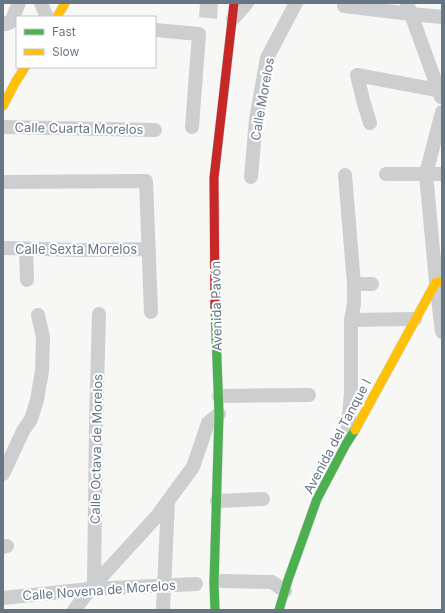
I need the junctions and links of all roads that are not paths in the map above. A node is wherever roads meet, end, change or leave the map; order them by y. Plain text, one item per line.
1 (19, 3) edge
2 (41, 3) edge
3 (65, 3) edge
4 (234, 3) edge
5 (247, 3) edge
6 (296, 3) edge
7 (344, 6) dead end
8 (409, 9) edge
9 (47, 16) edge
10 (58, 16) edge
11 (442, 17) edge
12 (233, 19) junction
13 (7, 23) edge
14 (156, 30) edge
15 (24, 68) edge
16 (441, 94) edge
17 (3, 106) edge
18 (442, 112) edge
19 (370, 123) dead end
20 (3, 126) edge
21 (192, 127) dead end
22 (155, 130) dead end
23 (386, 174) dead end
24 (426, 174) junction
25 (442, 174) edge
26 (345, 175) dead end
27 (251, 177) dead end
28 (3, 182) edge
29 (3, 248) edge
30 (26, 249) junction
31 (148, 249) junction
32 (26, 280) dead end
33 (439, 282) edge
34 (354, 284) junction
35 (372, 284) dead end
36 (151, 312) dead end
37 (99, 314) dead end
38 (38, 315) dead end
39 (415, 318) junction
40 (351, 320) junction
41 (442, 332) edge
42 (308, 395) dead end
43 (219, 396) junction
44 (219, 414) junction
45 (346, 444) junction
46 (3, 474) edge
47 (263, 499) dead end
48 (168, 501) junction
49 (217, 501) junction
50 (222, 582) dead end
51 (196, 584) dead end
52 (164, 585) junction
53 (92, 587) junction
54 (285, 590) junction
55 (3, 598) edge
56 (74, 610) edge
57 (163, 610) edge
58 (214, 610) edge
59 (278, 610) edge

1 - 13 street
2 - 9 street
3 - 10 street
4 - 12 street, Avenida Pavón
5 - 12 street
6 - 27 street, Calle Morelos
7 - 8 street
8 - 11 street
8 - 16 street
12 - 43 street, Avenida Pavón
14 - 21 street
15 - 17 street
16 - 19 street
18 - 24 street
20 - 22 street, Calle Cuarta Morelos
23 - 24 street
24 - 25 street
24 - 33 street
26 - 34 street
28 - 31 street
29 - 30 street, Calle Sexta Morelos
30 - 31 street, Calle Sexta Morelos
30 - 32 street
31 - 36 street
33 - 39 street, Avenida del Tanque I
33 - 41 street
34 - 35 street
34 - 40 street
37 - 53 street, Calle Octava de Morelos
38 - 46 street
39 - 40 street
39 - 45 street, Avenida del Tanque I
40 - 45 street
42 - 43 street
43 - 44 street, Avenida Pavón
44 - 48 street
44 - 49 street, Avenida Pavón
45 - 54 street, Avenida del Tanque I
47 - 49 street
48 - 52 street
48 - 53 street
49 - 58 street, Avenida Pavón
50 - 54 street
51 - 52 street, Calle Novena de Morelos
52 - 53 street, Calle Novena de Morelos
52 - 57 street
53 - 55 street, Calle Novena de Morelos
53 - 56 street
54 - 59 street, Avenida del Tanque I

